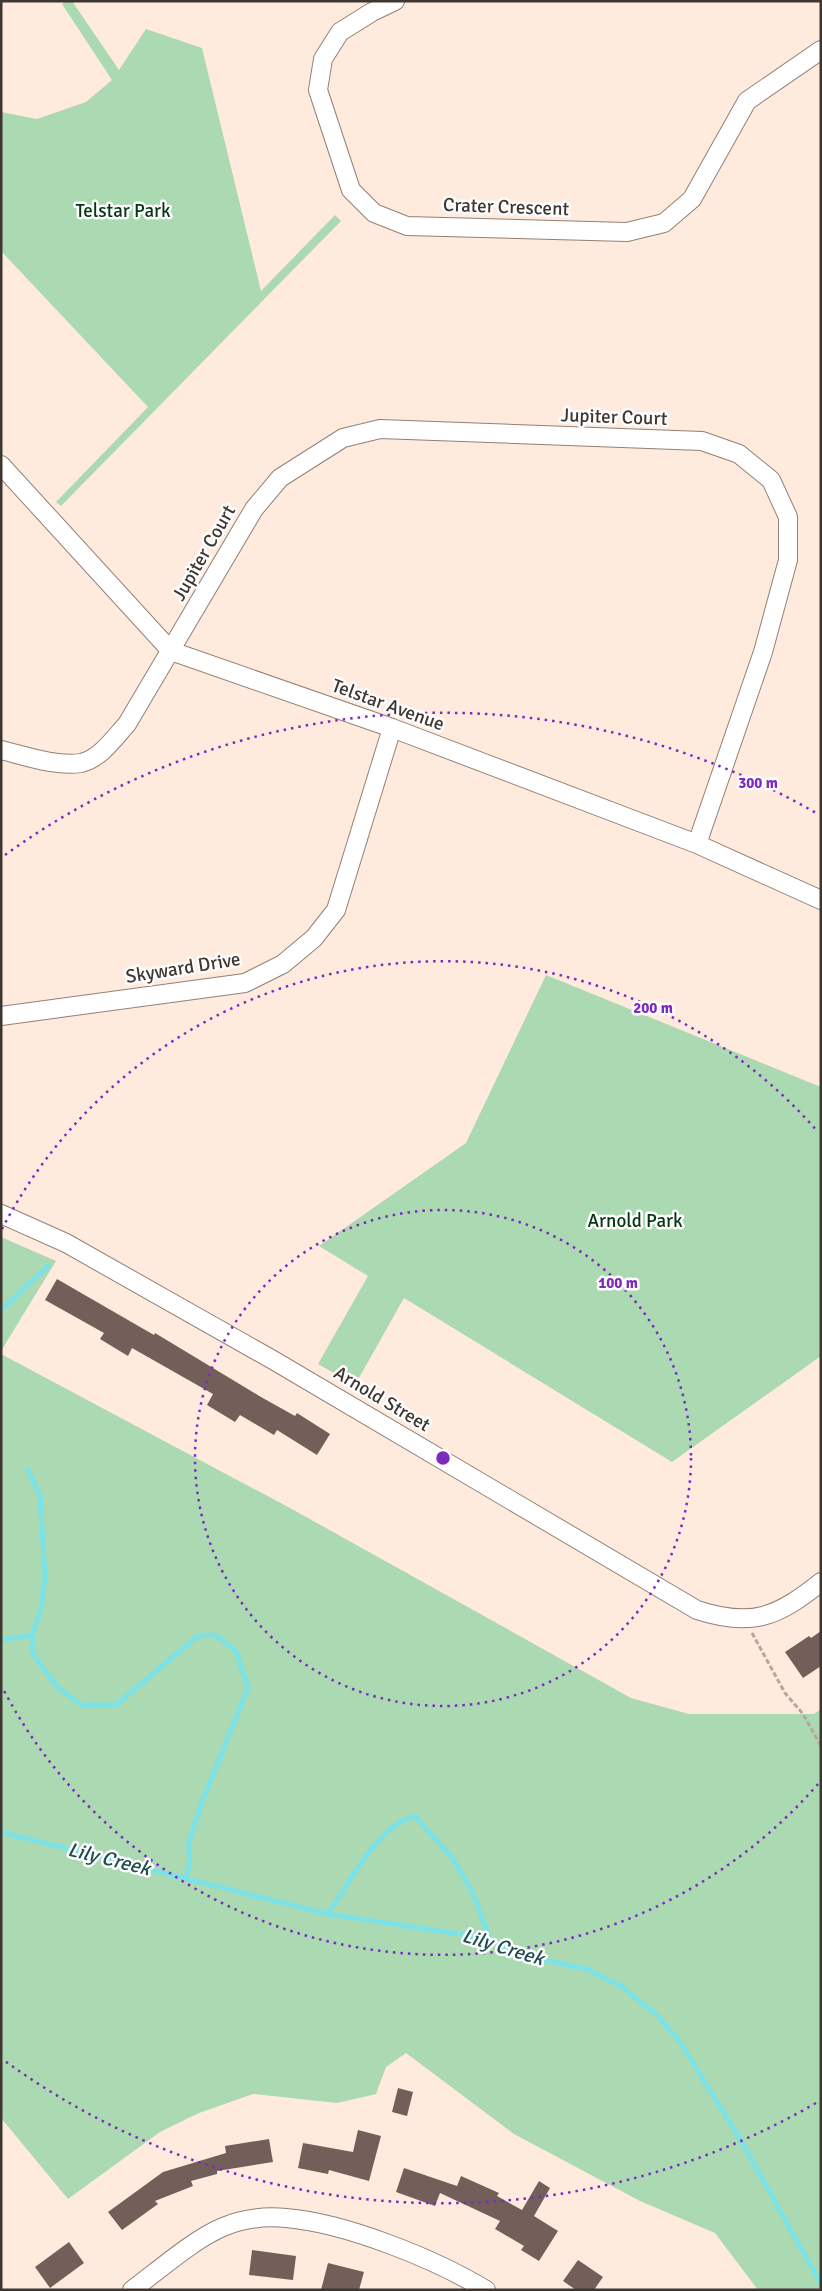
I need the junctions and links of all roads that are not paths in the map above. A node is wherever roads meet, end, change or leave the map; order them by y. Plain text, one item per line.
1 (395, 1) edge
2 (821, 50) edge
3 (1, 465) edge
4 (171, 651) junction
5 (392, 728) junction
6 (1, 750) edge
7 (697, 844) junction
8 (821, 900) edge
9 (1, 1016) edge
10 (1, 1214) edge
11 (821, 1582) edge
12 (132, 2290) edge
13 (486, 2290) edge

1 - 2 street, Crater Crescent
3 - 4 street, Telstar Avenue
4 - 5 street, Telstar Avenue
4 - 6 street, Jupiter Court
4 - 7 street, Jupiter Court
5 - 7 street, Telstar Avenue
5 - 9 street, Skyward Drive
7 - 8 street, Telstar Avenue
10 - 11 street, Arnold Street
12 - 13 street

